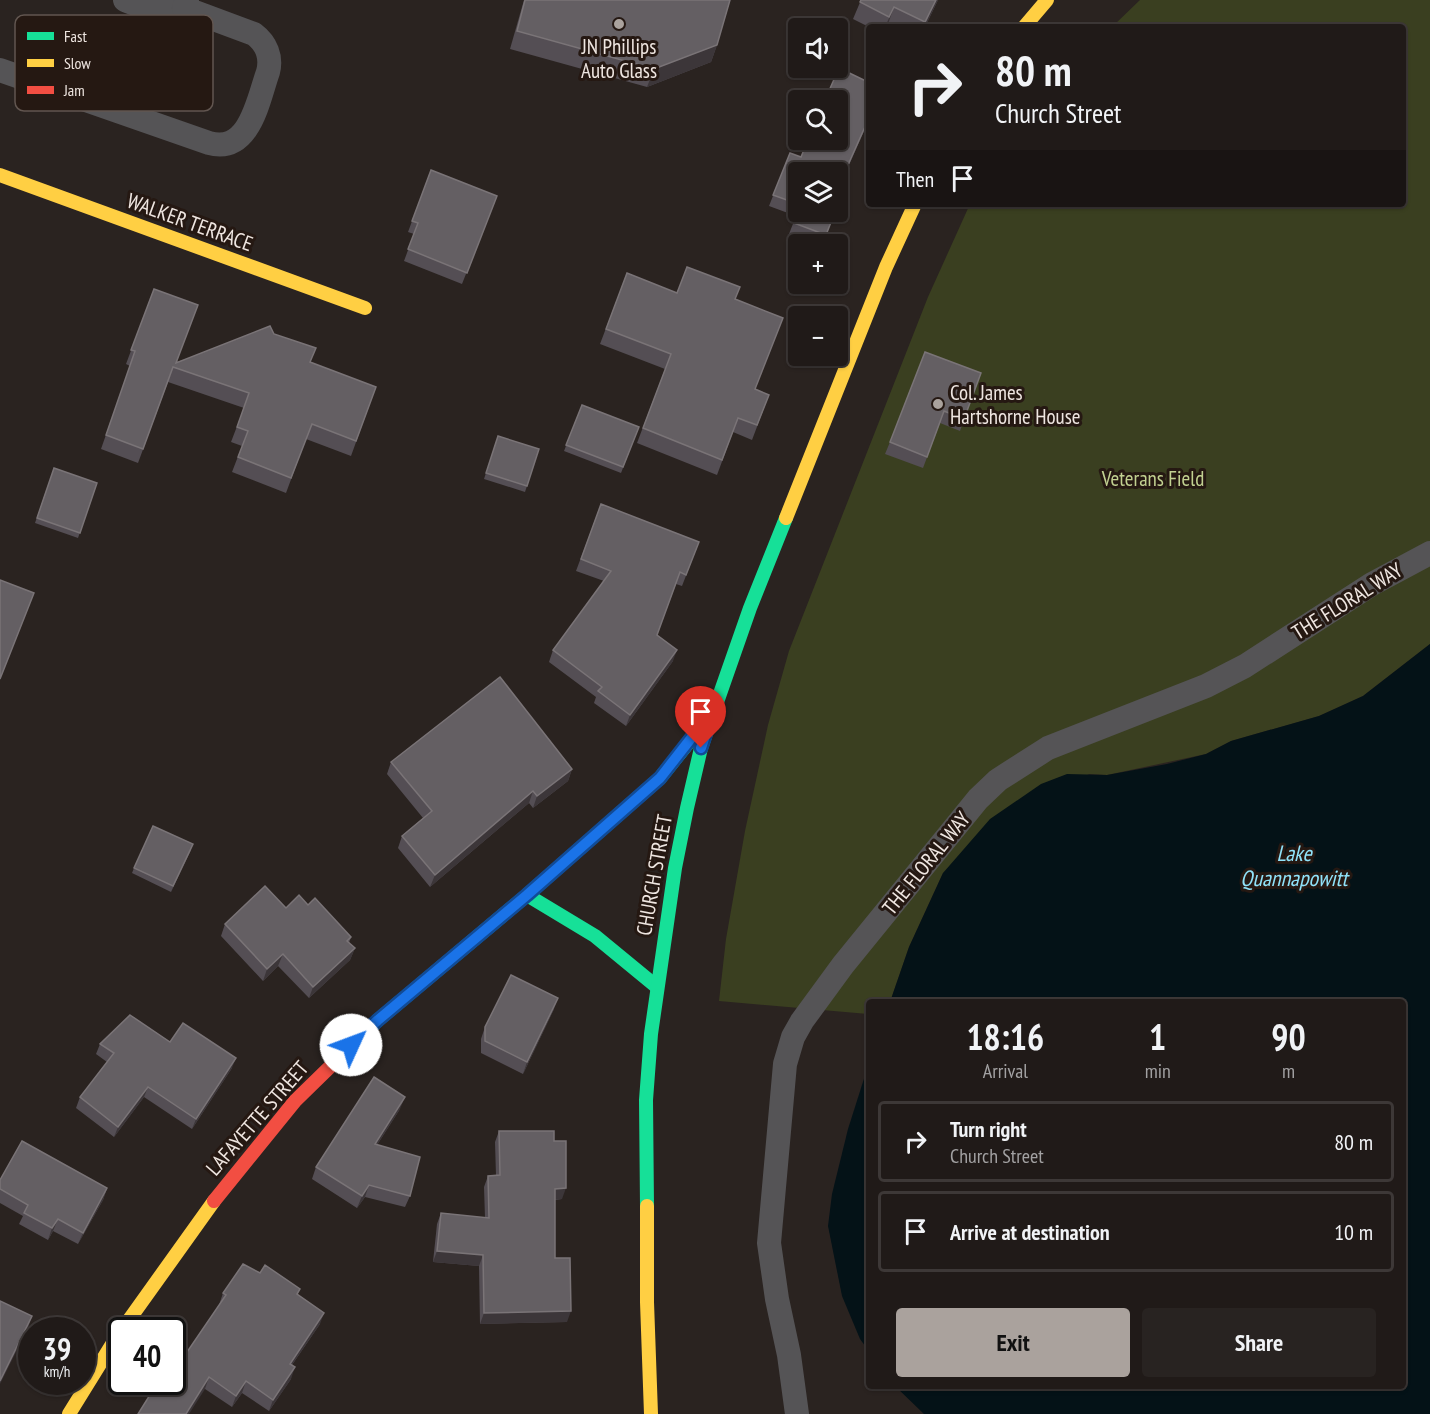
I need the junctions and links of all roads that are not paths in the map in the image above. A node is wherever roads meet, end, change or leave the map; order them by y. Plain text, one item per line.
1 (125, 0) edge
2 (1047, 0) edge
3 (186, 4) edge
4 (211, 15) edge
5 (213, 16) edge
6 (1027, 24) edge
7 (0, 70) edge
8 (15, 75) edge
9 (117, 111) edge
10 (0, 175) edge
11 (914, 207) edge
12 (365, 308) dead end
13 (1430, 553) edge
14 (714, 709) junction
15 (527, 895) junction
16 (657, 987) junction
17 (69, 1414) edge
18 (651, 1414) edge
19 (797, 1414) edge

1 - 3 lane
2 - 6 street
3 - 4 lane
5 - 9 lane
7 - 8 lane
10 - 12 street, WALKER TERRACE
11 - 14 street, CHURCH STREET
13 - 19 lane, THE FLORAL WAY
14 - 15 street, LAFAYETTE STREET
14 - 16 street, CHURCH STREET
15 - 16 street
15 - 17 street, LAFAYETTE STREET
16 - 18 street, CHURCH STREET

